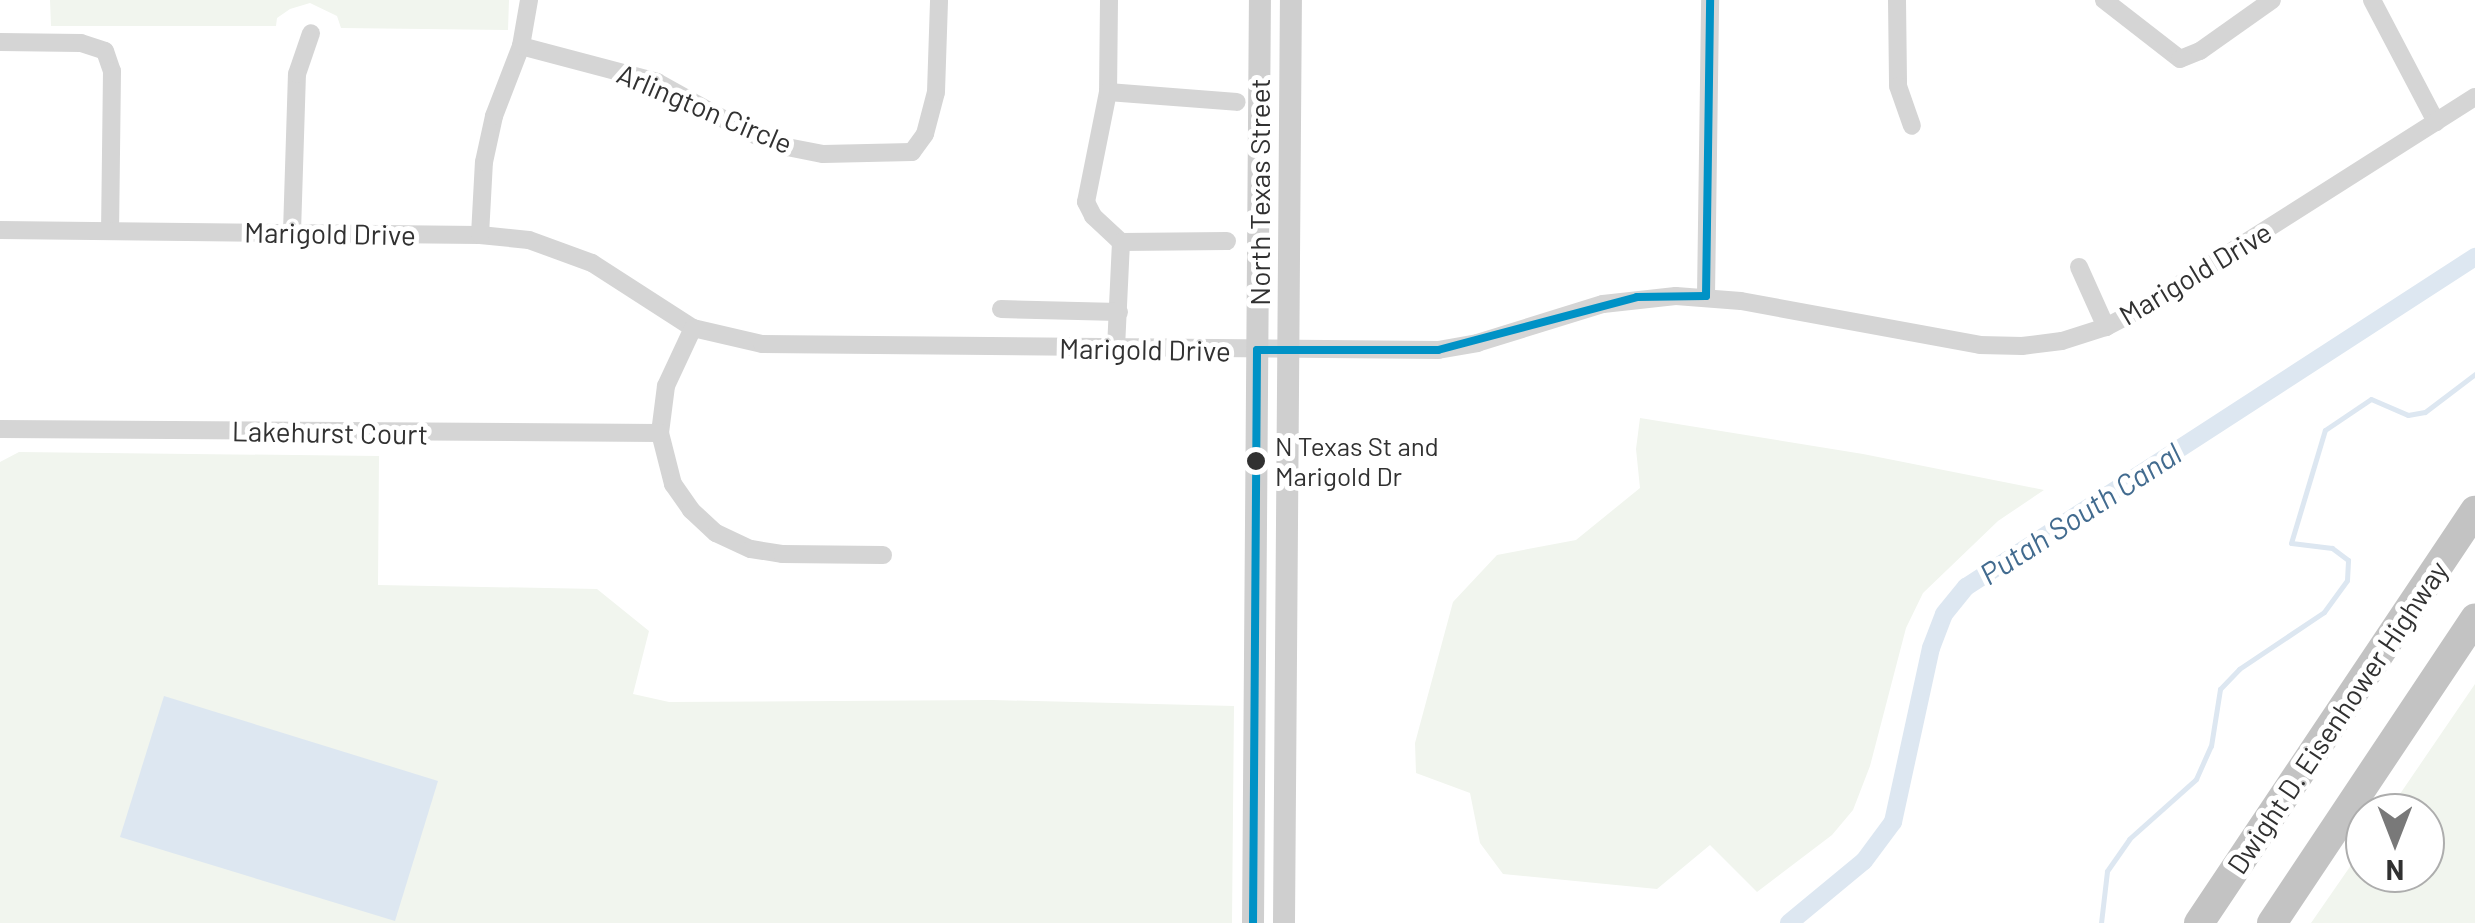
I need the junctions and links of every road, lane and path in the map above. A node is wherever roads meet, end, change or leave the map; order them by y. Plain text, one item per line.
1 (528, 0) edge
2 (939, 0) edge
3 (1109, 0) edge
4 (1260, 0) edge
5 (1290, 0) edge
6 (1710, 0) edge
7 (1897, 0) edge
8 (2104, 0) edge
9 (2272, 0) edge
10 (2372, 0) edge
11 (311, 33) dead end
12 (0, 42) edge
13 (522, 46) junction
14 (1108, 92) junction
15 (2475, 97) edge
16 (1237, 102) dead end
17 (2436, 122) junction
18 (1912, 126) dead end
19 (0, 230) edge
20 (110, 230) junction
21 (292, 232) junction
22 (480, 235) junction
23 (1227, 241) dead end
24 (1121, 242) junction
25 (2079, 267) dead end
26 (1706, 296) junction
27 (1000, 310) dead end
28 (1119, 312) junction
29 (2106, 327) junction
30 (693, 328) junction
31 (1116, 349) junction
32 (1258, 350) junction
33 (1288, 350) junction
34 (0, 428) edge
35 (660, 433) junction
36 (2475, 510) edge
37 (882, 555) dead end
38 (2475, 619) edge
39 (1253, 923) edge
40 (1284, 923) edge
41 (2200, 923) edge
42 (2272, 923) edge

1 - 13 street
2 - 13 street, Arlington Circle
3 - 14 street
4 - 32 main road, North Texas Street
5 - 33 main road, North Texas Street
6 - 26 street
7 - 18 street
8 - 9 street
10 - 17 street
11 - 21 street
12 - 20 street
13 - 22 street
14 - 16 street
14 - 24 street
15 - 17 street, Marigold Drive
17 - 29 street, Marigold Drive
19 - 20 street, Marigold Drive
20 - 21 street, Marigold Drive
21 - 22 street, Marigold Drive
22 - 30 street, Marigold Drive
23 - 24 street
24 - 28 street
25 - 29 street
26 - 29 street, Marigold Drive
26 - 33 street, Marigold Drive
27 - 28 street
28 - 31 street
30 - 31 street, Marigold Drive
30 - 35 street
31 - 32 street, Marigold Drive
32 - 33 street, Marigold Drive
32 - 39 main road, North Texas Street
33 - 40 main road, North Texas Street
34 - 35 street, Lakehurst Court
35 - 37 street
36 - 41 highway, Dwight D. Eisenhower Highway
38 - 42 highway

